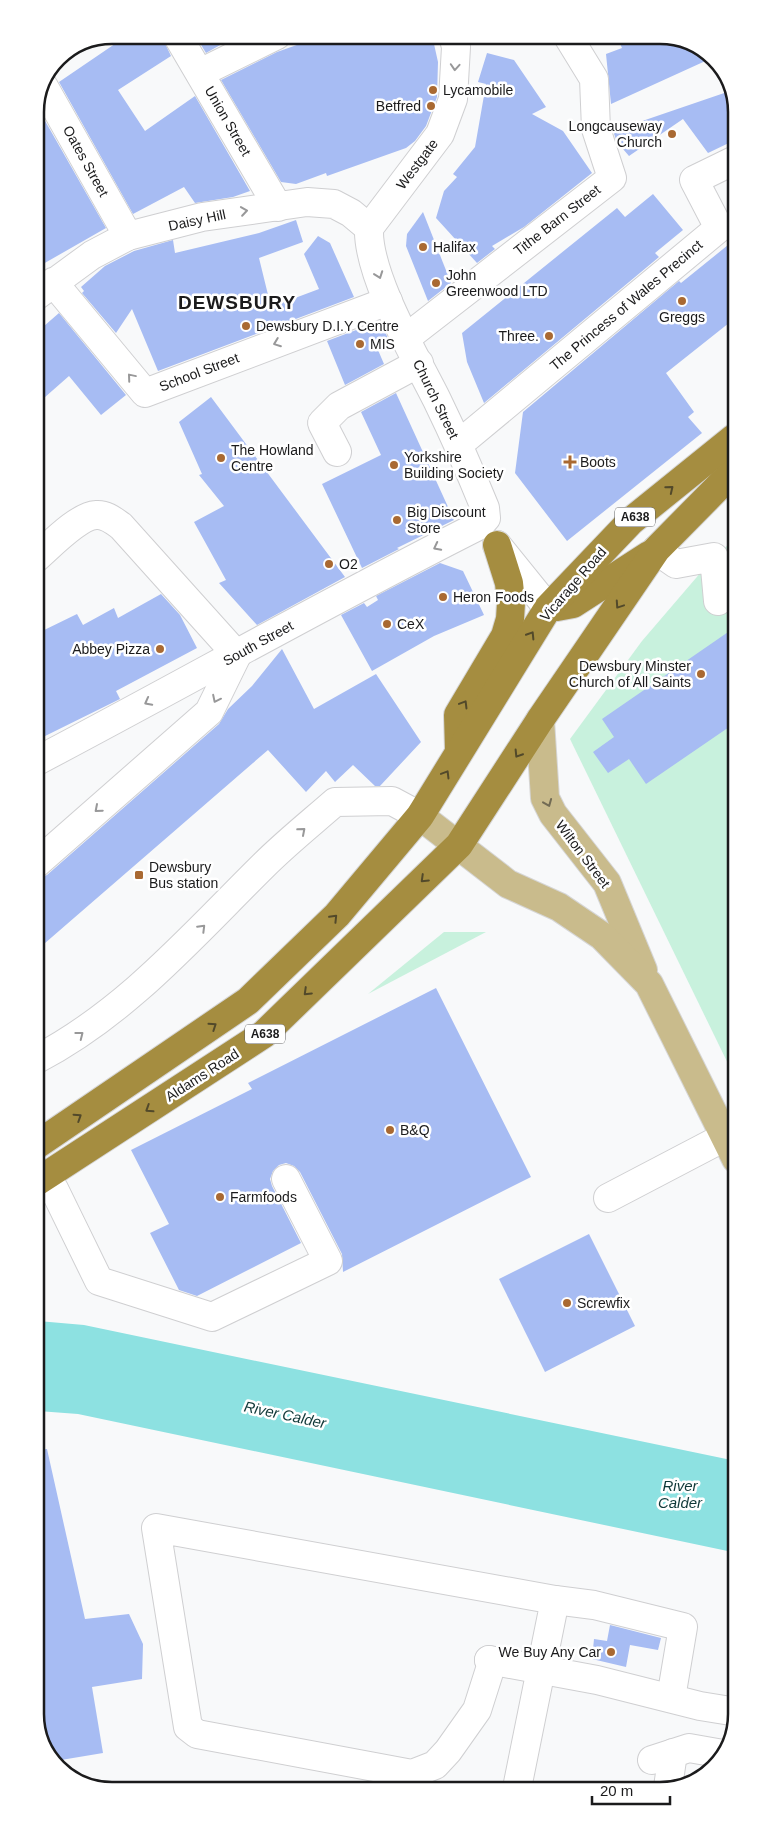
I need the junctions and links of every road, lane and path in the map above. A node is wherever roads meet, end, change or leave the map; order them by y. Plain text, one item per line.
1 (182, 44) edge
2 (259, 44) edge
3 (455, 44) edge
4 (573, 44) edge
5 (200, 73) junction
6 (47, 92) edge
7 (728, 163) edge
8 (278, 207) junction
9 (368, 228) junction
10 (128, 236) junction
11 (44, 289) edge
12 (44, 296) edge
13 (388, 301) junction
14 (406, 338) junction
15 (419, 363) junction
16 (728, 443) edge
17 (459, 444) junction
18 (337, 452) dead end
19 (728, 478) edge
20 (488, 535) junction
21 (656, 550) junction
22 (44, 551) edge
23 (718, 601) dead end
24 (548, 608) junction
25 (237, 655) junction
26 (540, 720) junction
27 (459, 751) junction
28 (44, 757) edge
29 (420, 816) junction
30 (459, 845) junction
31 (44, 857) edge
32 (649, 984) junction
33 (44, 1055) edge
34 (728, 1134) edge
35 (44, 1140) edge
36 (728, 1144) edge
37 (44, 1177) edge
38 (286, 1179) dead end
39 (44, 1183) edge
40 (608, 1198) dead end
41 (556, 1600) junction
42 (542, 1671) junction
43 (671, 1698) junction
44 (728, 1710) edge
45 (716, 1753) edge
46 (667, 1781) edge
47 (518, 1782) edge

1 - 5 street, Union Street
2 - 5 street
3 -> 9 street, Westgate
4 - 14 street, Tithe Barn Street
5 - 8 street, Union Street
6 - 10 street, Oates Street
7 - 17 street, The Princess of Wales Precinct
8 - 9 street, Daisy Hill
10 -> 8 street, Daisy Hill
9 -> 13 street, Church Street
10 - 11 street, Daisy Hill
13 -> 12 street, School Street
13 - 14 street, Church Street
14 - 15 street, Church Street
15 - 17 street, Church Street
15 - 18 street
24 -> 16 highway, Vicarage Road / A638
17 - 20 street, Church Street
19 - 21 highway, A638
20 - 24 street
20 -> 25 street, South Street
27 -> 20 highway
21 - 23 street
21 - 24 highway
21 -> 26 highway, A638
22 - 25 street
27 -> 24 highway, Vicarage Road / A638
25 -> 28 street, South Street
25 -> 31 street
26 -> 30 highway, A638
26 -> 32 main road, Wilton Street
29 -> 27 highway, Vicarage Road / A638
29 - 30 main road, Wilton Street
33 -> 29 street
35 -> 29 highway, A638
30 - 32 main road, Wilton Street
30 -> 37 highway, Aldams Road / A638
32 - 34 main road, Wilton Street
36 - 40 street
38 - 39 street
41 - 42 street
41 - 42 street
41 - 43 street
42 - 43 street
42 - 47 street
43 - 44 street
45 - 46 street

